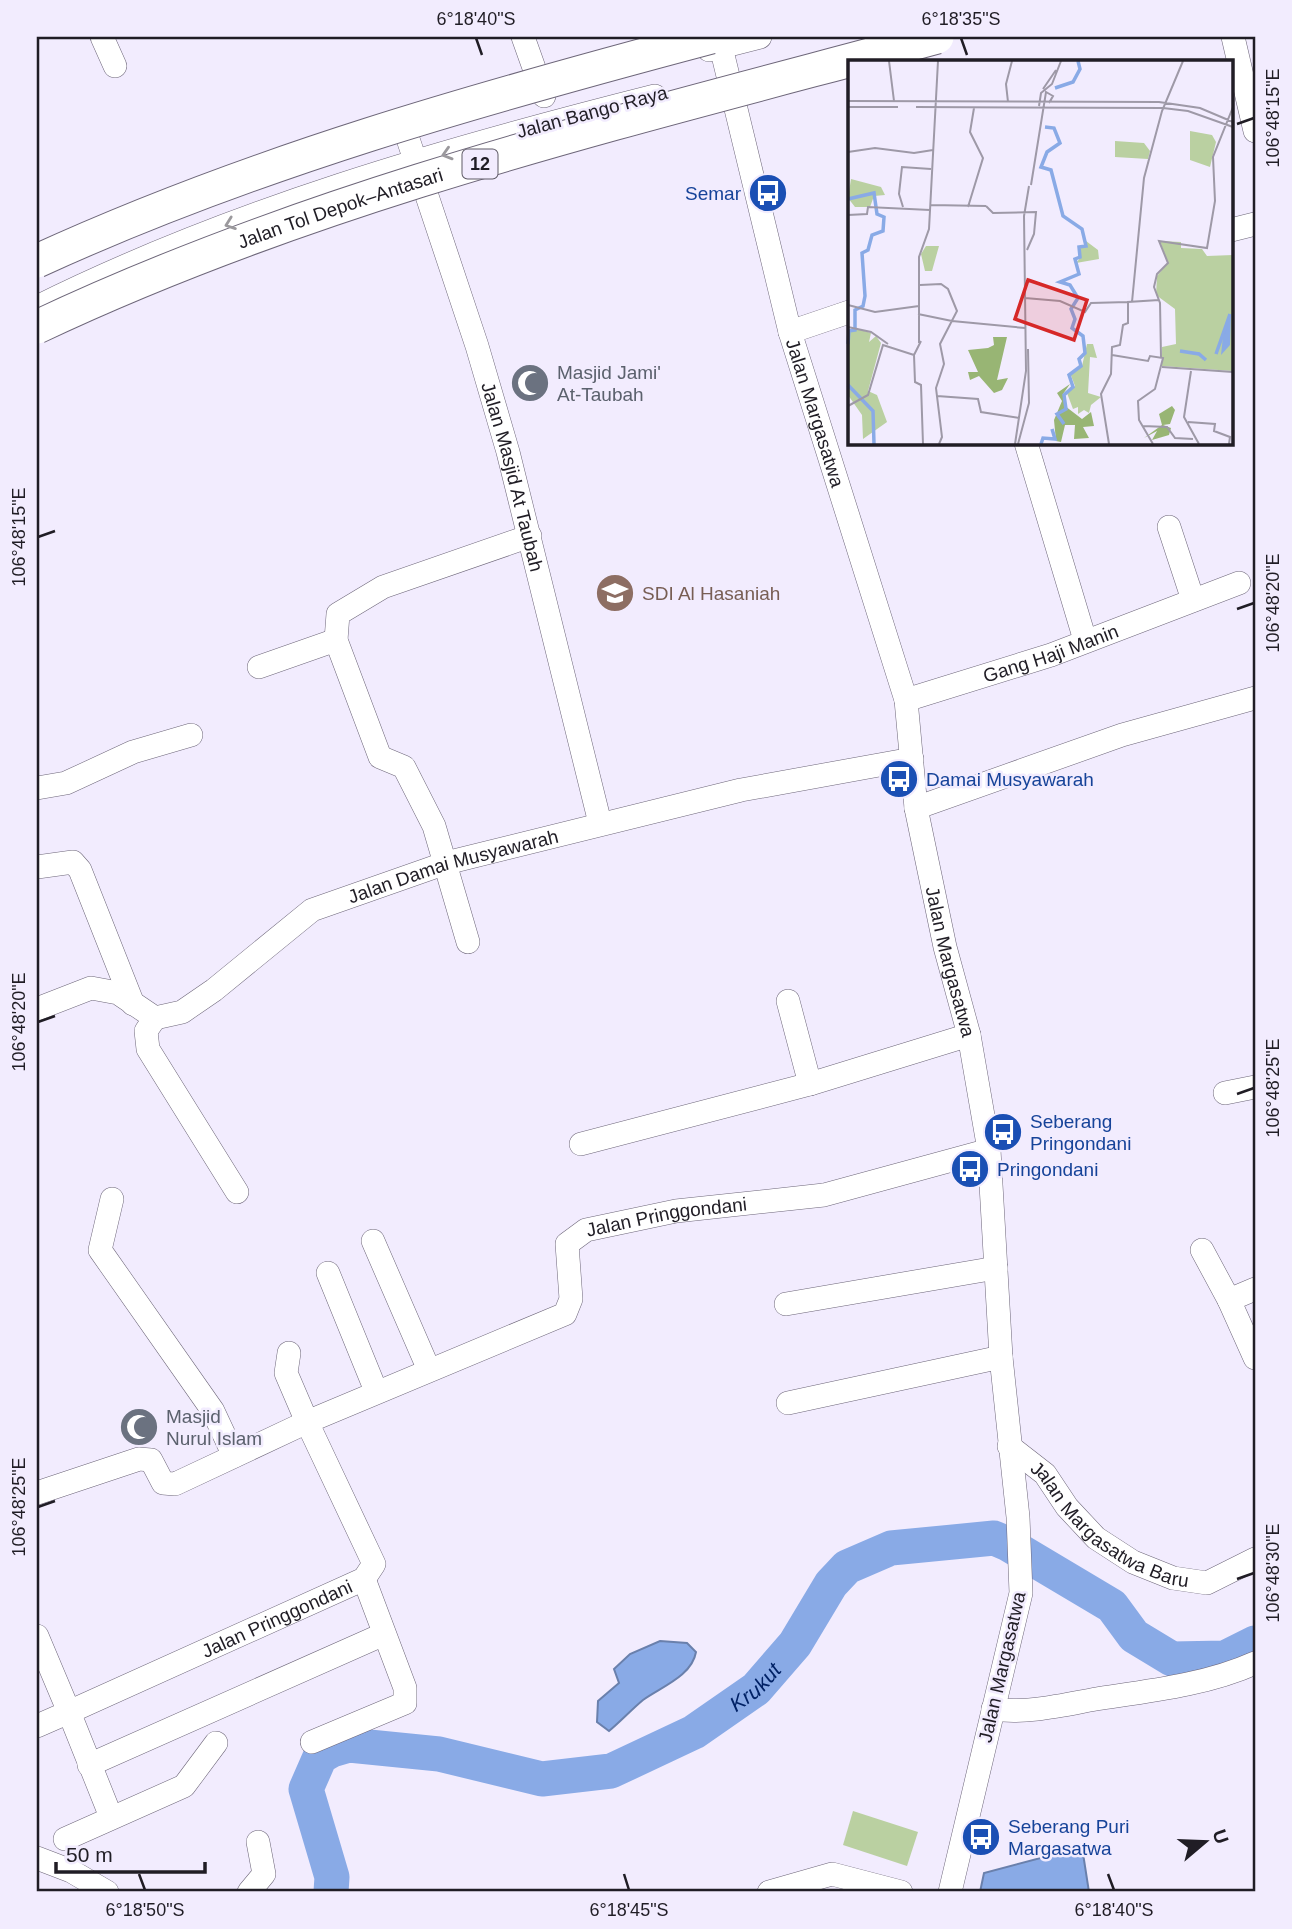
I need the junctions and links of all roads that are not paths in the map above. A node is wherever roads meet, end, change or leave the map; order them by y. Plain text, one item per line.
1 (102, 37) edge
2 (523, 37) edge
3 (760, 37) edge
4 (878, 37) edge
5 (937, 37) edge
6 (1233, 37) edge
7 (716, 42) edge
8 (852, 60) edge
9 (848, 61) edge
10 (115, 65) dead end
11 (729, 75) junction
12 (544, 96) junction
13 (1255, 131) edge
14 (407, 136) junction
15 (417, 163) junction
16 (1255, 224) edge
17 (1232, 230) edge
18 (37, 261) edge
19 (37, 276) edge
20 (37, 307) edge
21 (848, 312) edge
22 (37, 327) edge
23 (790, 332) junction
24 (1026, 444) edge
25 (1169, 527) dead end
26 (530, 537) junction
27 (1239, 583) dead end
28 (1193, 600) junction
29 (336, 640) junction
30 (1085, 640) junction
31 (259, 667) dead end
32 (1255, 698) edge
33 (906, 700) junction
34 (191, 735) dead end
35 (912, 759) junction
36 (37, 788) edge
37 (916, 808) junction
38 (600, 823) junction
39 (446, 863) junction
40 (37, 867) edge
41 (468, 942) dead end
42 (788, 1000) dead end
43 (133, 1004) junction
44 (37, 1009) edge
45 (155, 1018) junction
46 (969, 1035) junction
47 (810, 1084) junction
48 (1255, 1087) edge
49 (1225, 1093) dead end
50 (581, 1144) dead end
51 (989, 1150) junction
52 (237, 1192) dead end
53 (112, 1199) dead end
54 (373, 1241) dead end
55 (1202, 1250) dead end
56 (996, 1268) junction
57 (328, 1273) dead end
58 (1255, 1289) edge
59 (1229, 1300) junction
60 (786, 1304) dead end
61 (289, 1353) dead end
62 (1001, 1357) junction
63 (1255, 1358) edge
64 (429, 1370) junction
65 (376, 1391) junction
66 (788, 1403) dead end
67 (307, 1422) junction
68 (1010, 1446) junction
69 (234, 1456) junction
70 (37, 1493) edge
71 (1255, 1559) edge
72 (364, 1579) junction
73 (384, 1634) junction
74 (37, 1636) edge
75 (1255, 1663) edge
76 (993, 1709) junction
77 (69, 1712) junction
78 (37, 1726) edge
79 (312, 1742) dead end
80 (216, 1743) dead end
81 (89, 1765) junction
82 (111, 1817) junction
83 (65, 1839) dead end
84 (258, 1842) dead end
85 (37, 1858) edge
86 (107, 1892) edge
87 (249, 1892) edge
88 (769, 1892) edge
89 (901, 1892) edge
90 (950, 1892) edge

1 - 10 street
2 - 12 street
3 - 7 street, Jalan Bango Raya
4 - 11 street, Jalan Bango Raya
5 - 8 highway, Jalan Tol Depok–Antasari / 12, bridge
6 - 13 street
7 - 11 street, Jalan Margasatwa
7 - 12 street, Jalan Bango Raya
7 - 18 highway, bridge
9 - 22 highway, Jalan Tol Depok–Antasari / 12, bridge
11 -> 15 street, Jalan Bango Raya
11 - 23 street, Jalan Margasatwa
12 - 14 street, Jalan Bango Raya
14 - 15 street, Jalan Masjid At Taubah
14 - 19 street, Jalan Bango Raya
15 -> 20 street, Jalan Bango Raya
15 - 26 street, Jalan Masjid At Taubah
16 - 17 street
21 - 23 street
23 - 33 street, Jalan Margasatwa
24 - 30 street
25 - 28 street
26 - 29 street
26 - 38 street, Jalan Masjid At Taubah
27 - 28 street, Gang Haji Manin
28 - 30 street, Gang Haji Manin
29 - 31 street
29 - 39 street
30 - 33 street, Gang Haji Manin
32 - 37 street
33 - 35 street, Jalan Margasatwa
34 - 36 street
35 - 37 street, Jalan Margasatwa
35 - 38 street, Jalan Damai Musyawarah
37 - 46 street, Jalan Margasatwa
38 - 39 street, Jalan Damai Musyawarah
39 - 41 street
39 - 45 street, Jalan Damai Musyawarah
40 - 43 street
42 - 47 street
43 - 44 street
43 - 45 street
45 - 52 street
46 - 47 street
46 - 51 street, Jalan Margasatwa
47 - 50 street
48 - 49 street
51 - 56 street, Jalan Margasatwa
51 - 64 street, Jalan Pringgondani
53 - 69 street
54 - 64 street
55 - 59 street
56 - 60 street
56 - 62 street, Jalan Margasatwa
57 - 65 street
58 - 59 street
59 - 63 street
61 - 67 street
62 - 66 street
62 - 68 street, Jalan Margasatwa
64 - 65 street, Jalan Pringgondani
65 - 67 street, Jalan Pringgondani
67 - 69 street, Jalan Pringgondani
67 - 72 street, Jalan Pringgondani
68 - 71 street, Jalan Margasatwa Baru
68 - 76 street, Jalan Margasatwa
69 - 70 street, Jalan Pringgondani
72 - 73 street
72 - 77 street, Jalan Pringgondani
73 - 79 street
73 - 81 street
74 - 77 street
75 - 76 street
76 - 90 street, Jalan Margasatwa
77 - 78 street, Jalan Pringgondani
77 - 81 street
80 - 82 street
81 - 82 street
82 - 83 street
84 - 87 street
85 - 86 street
88 - 89 street

